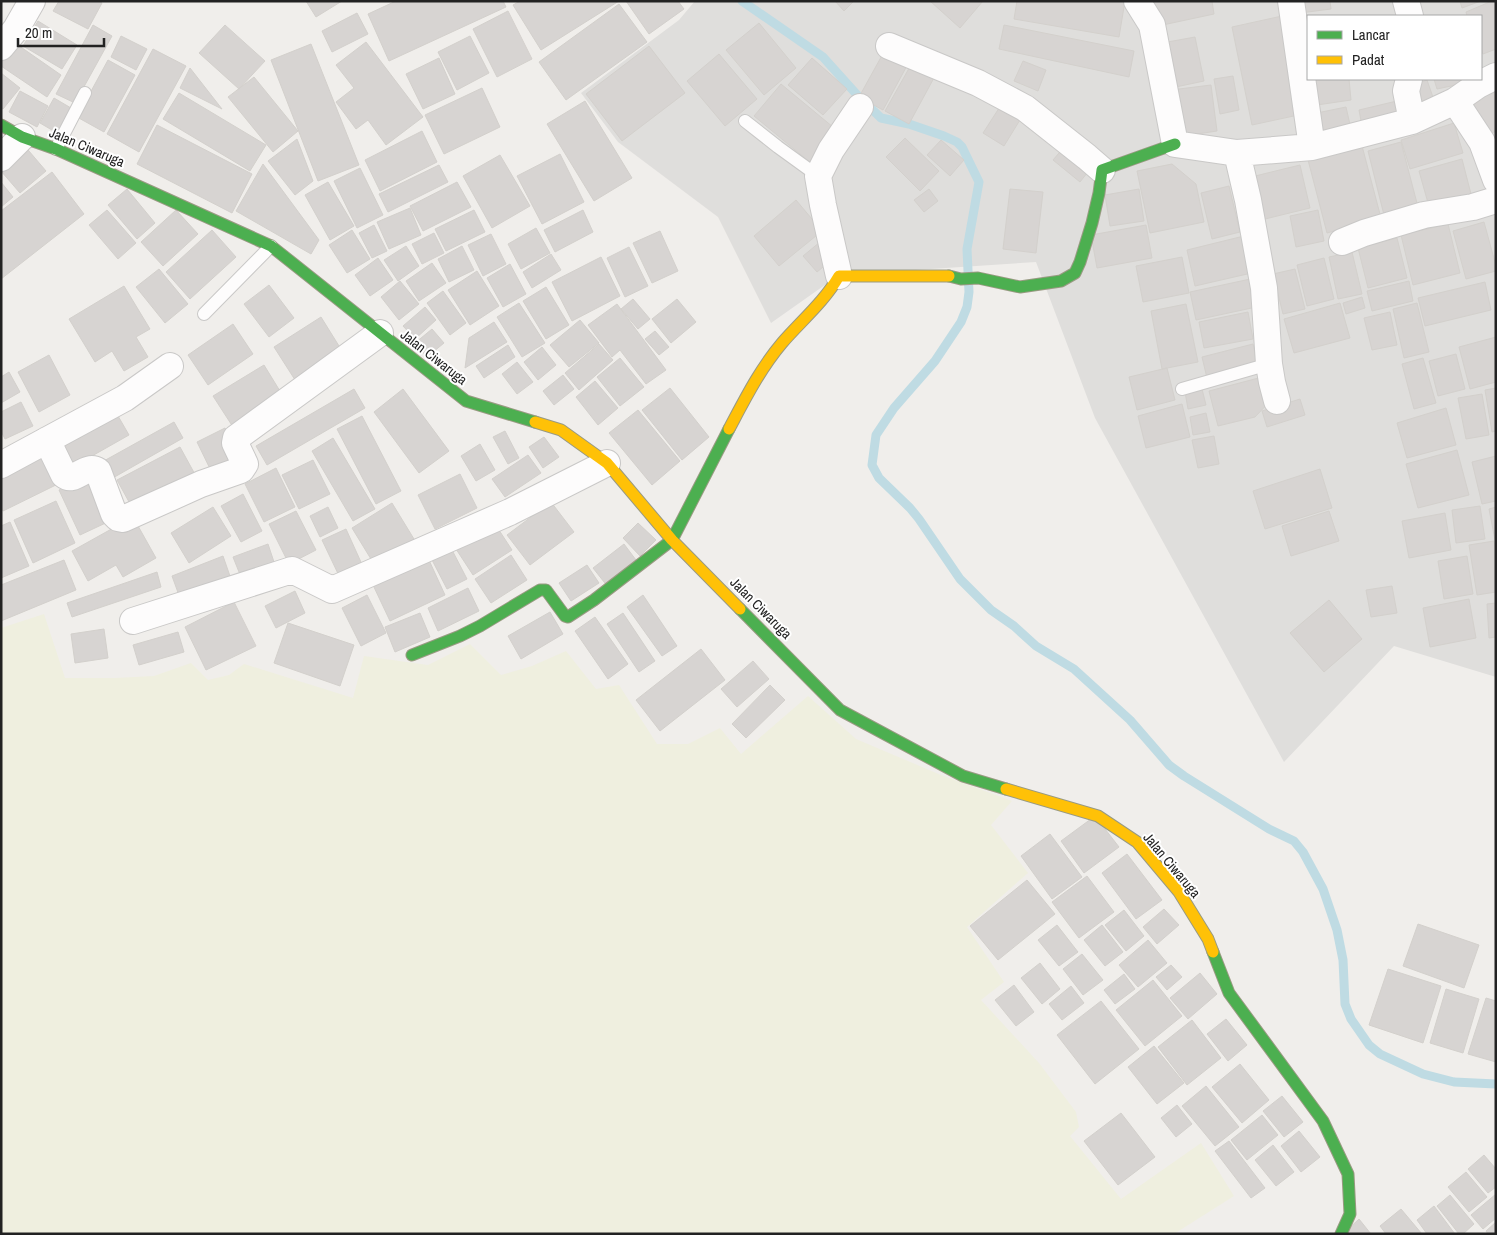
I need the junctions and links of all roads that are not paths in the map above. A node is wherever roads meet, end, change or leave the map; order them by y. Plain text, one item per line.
1 (32, 1) edge
2 (1137, 1) edge
3 (1292, 1) edge
4 (1406, 1) edge
5 (1410, 15) edge
6 (1, 46) edge
7 (889, 46) dead end
8 (1496, 76) edge
9 (1409, 80) edge
10 (85, 93) dead end
11 (1455, 101) junction
12 (860, 107) dead end
13 (745, 121) dead end
14 (1412, 121) junction
15 (12, 131) edge
16 (1175, 144) junction
17 (1312, 147) junction
18 (56, 149) junction
19 (1237, 153) junction
20 (1, 158) edge
21 (1102, 170) junction
22 (818, 176) junction
23 (1496, 180) edge
24 (1496, 200) edge
25 (1342, 242) dead end
26 (271, 246) junction
27 (839, 276) junction
28 (204, 314) dead end
29 (380, 333) junction
30 (1269, 364) junction
31 (170, 366) dead end
32 (1182, 388) dead end
33 (1277, 401) dead end
34 (47, 440) junction
35 (607, 463) junction
36 (1, 465) edge
37 (672, 540) junction
38 (134, 621) dead end
39 (412, 654) dead end
40 (1341, 1234) edge

1 - 6 street
2 - 16 street
3 - 17 street
4 - 5 street
7 - 21 street
8 - 11 street
9 - 14 street
10 - 18 lane
11 - 14 street
11 - 23 street
12 - 22 street
13 - 22 lane
14 - 17 street
15 - 18 street, Jalan Ciwaruga
15 - 20 street
16 - 19 street
16 - 21 street
17 - 19 street
18 - 26 street, Jalan Ciwaruga
19 - 30 street
21 - 27 street
22 - 27 street
24 - 25 street
26 - 28 lane
26 - 29 street, Jalan Ciwaruga
27 - 37 street
29 - 34 street
29 - 35 street, Jalan Ciwaruga
30 - 32 lane
30 - 33 street
31 - 34 street
34 - 36 street
35 - 37 street, Jalan Ciwaruga
35 - 38 street
37 - 39 street
37 - 40 street, Jalan Ciwaruga

